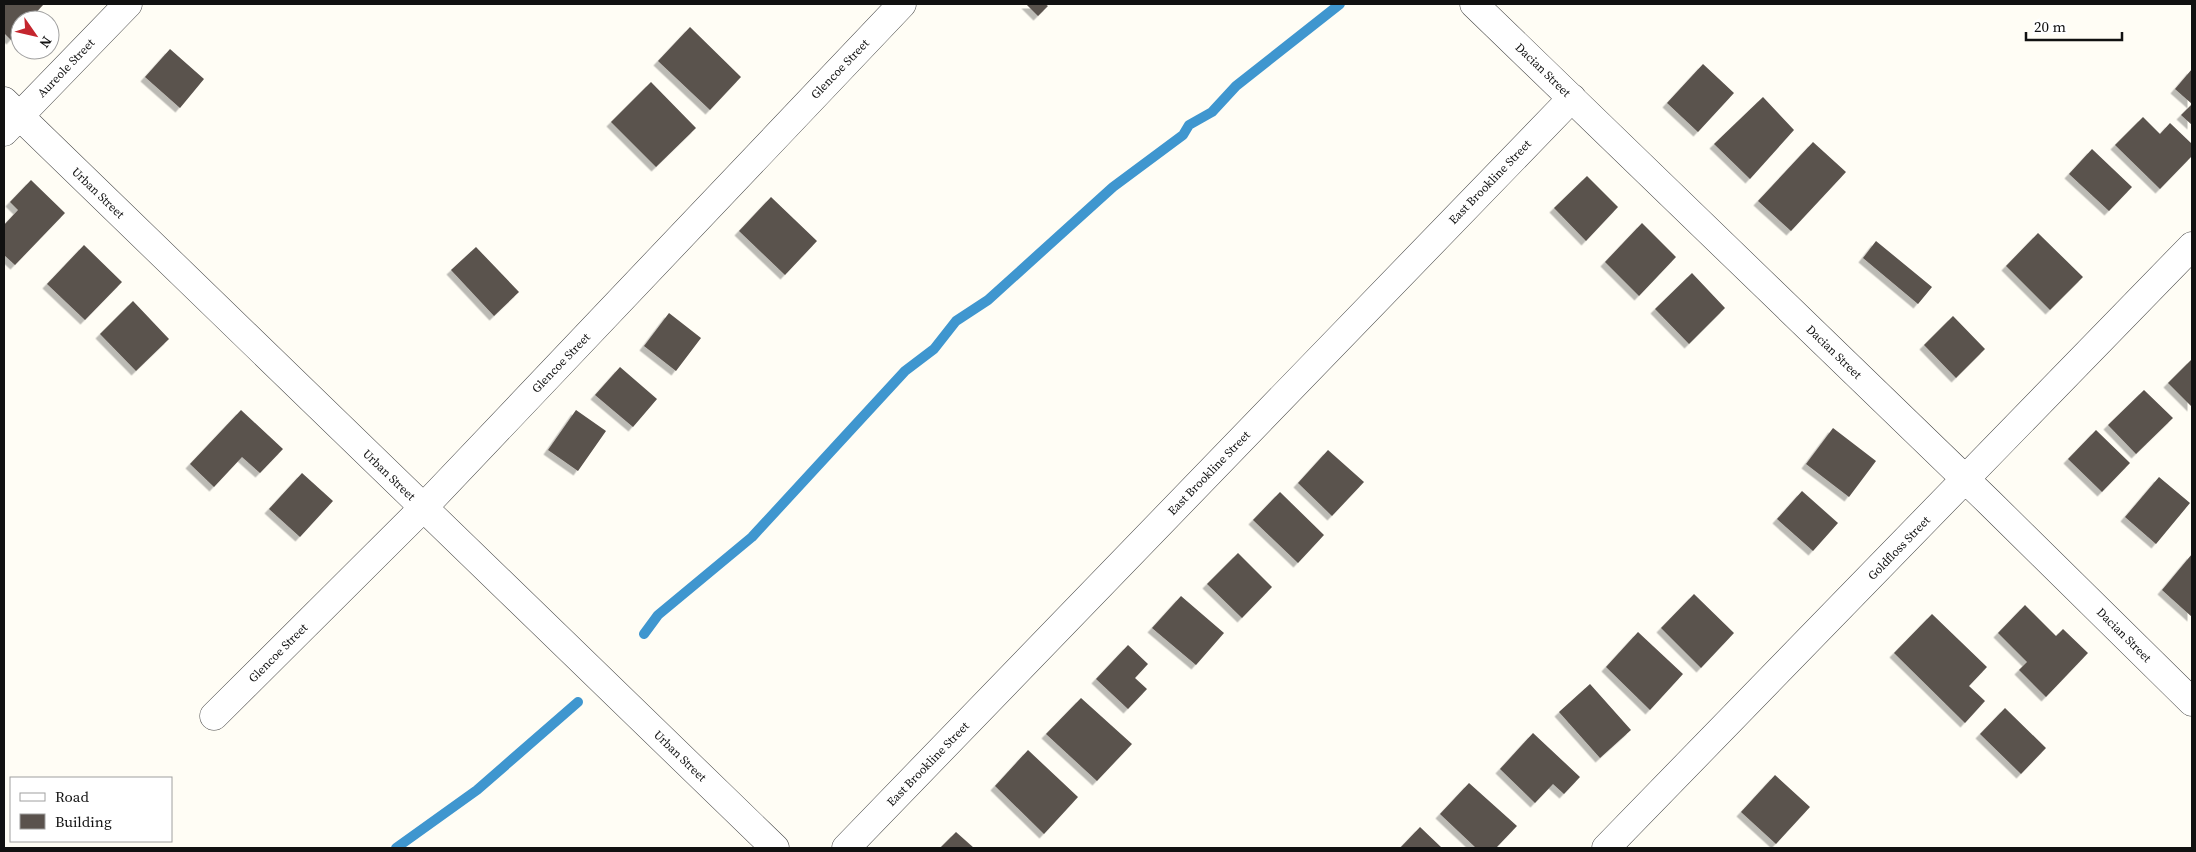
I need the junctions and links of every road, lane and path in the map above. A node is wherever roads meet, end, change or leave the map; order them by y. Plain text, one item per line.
1 (128, 4) edge
2 (902, 4) edge
3 (1474, 4) edge
4 (1572, 98) junction
5 (9, 116) edge
6 (2192, 246) edge
7 (1966, 480) junction
8 (423, 508) junction
9 (2192, 702) edge
10 (214, 716) dead end
11 (775, 848) edge
12 (846, 848) edge
13 (1606, 848) edge

1 - 5 street, Aureole Street
2 - 8 street, Glencoe Street
3 - 4 street, Dacian Street
4 - 7 street, Dacian Street
4 - 12 street, East Brookline Street
5 - 8 street, Urban Street
6 - 7 street, Goldfloss Street
7 - 9 street, Dacian Street
7 - 13 street, Goldfloss Street
8 - 10 street, Glencoe Street
8 - 11 street, Urban Street

